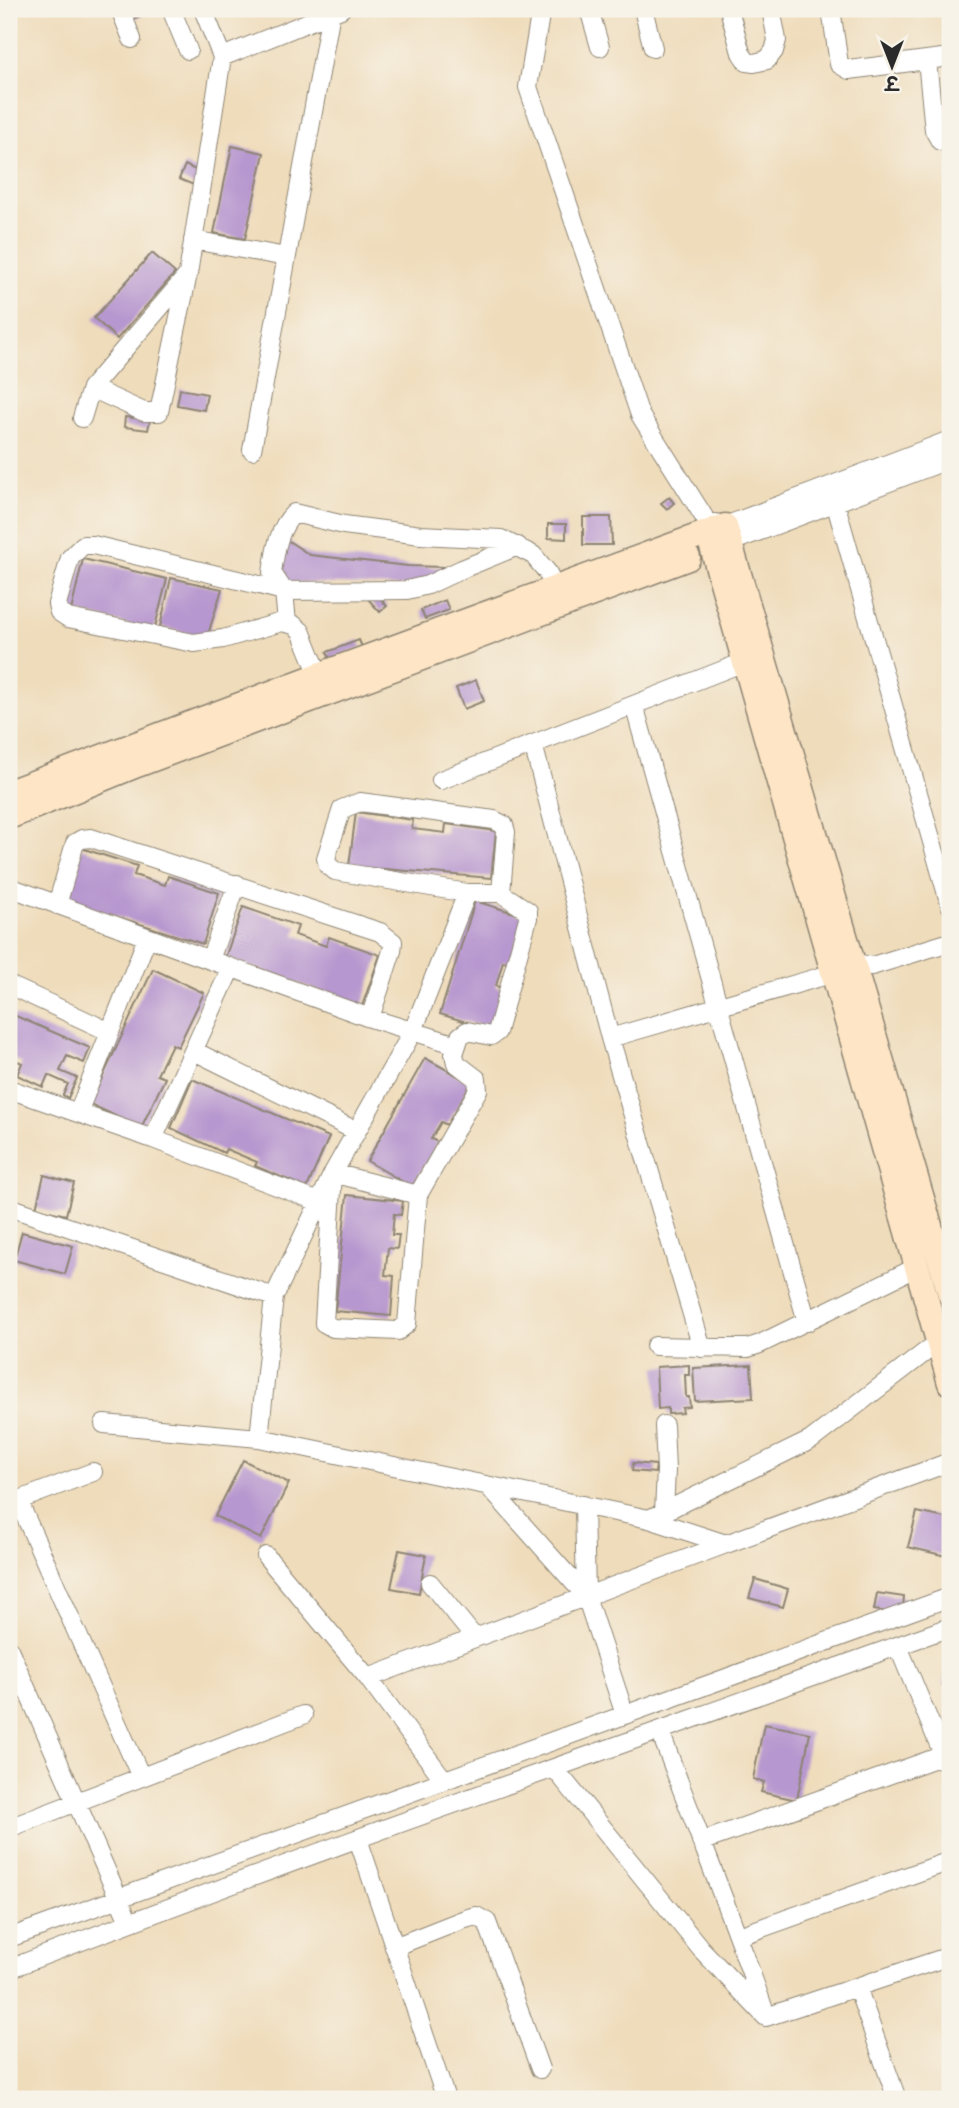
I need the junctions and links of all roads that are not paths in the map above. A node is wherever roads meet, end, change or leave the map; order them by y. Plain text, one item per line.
1 (120, 9) edge
2 (171, 9) edge
3 (203, 9) edge
4 (541, 9) edge
5 (590, 9) edge
6 (643, 9) edge
7 (729, 9) edge
8 (771, 9) edge
9 (831, 9) edge
10 (334, 10) edge
11 (301, 16) edge
12 (132, 39) dead end
13 (600, 47) dead end
14 (653, 48) dead end
15 (188, 50) dead end
16 (222, 57) junction
17 (950, 57) edge
18 (927, 60) junction
19 (950, 144) edge
20 (193, 240) junction
21 (286, 257) junction
22 (188, 274) junction
23 (91, 388) junction
24 (82, 418) dead end
25 (950, 440) edge
26 (252, 450) dead end
27 (950, 459) edge
28 (835, 502) junction
29 (716, 534) junction
30 (467, 536) junction
31 (518, 547) junction
32 (467, 566) junction
33 (284, 591) junction
34 (557, 597) junction
35 (286, 623) junction
36 (744, 662) junction
37 (322, 685) junction
38 (634, 705) junction
39 (533, 744) junction
40 (441, 780) dead end
41 (9, 792) edge
42 (9, 817) edge
43 (237, 884) junction
44 (9, 887) edge
45 (467, 893) junction
46 (501, 893) junction
47 (57, 905) junction
48 (950, 905) edge
49 (147, 938) junction
50 (950, 942) edge
51 (210, 960) junction
52 (232, 968) junction
53 (844, 968) junction
54 (9, 985) edge
55 (719, 1007) junction
56 (370, 1018) junction
57 (414, 1031) junction
58 (110, 1032) junction
59 (610, 1038) junction
60 (457, 1045) junction
61 (194, 1051) junction
62 (9, 1088) edge
63 (78, 1113) junction
64 (356, 1131) junction
65 (153, 1139) junction
66 (333, 1173) junction
67 (418, 1195) junction
68 (319, 1202) junction
69 (9, 1207) edge
70 (917, 1267) junction
71 (950, 1294) edge
72 (274, 1297) junction
73 (807, 1322) junction
74 (944, 1337) edge
75 (655, 1346) dead end
76 (702, 1348) junction
77 (950, 1383) edge
78 (104, 1424) dead end
79 (664, 1425) dead end
80 (259, 1438) junction
81 (950, 1462) edge
82 (93, 1472) dead end
83 (488, 1486) junction
84 (13, 1502) edge
85 (584, 1505) junction
86 (656, 1515) junction
87 (726, 1544) junction
88 (266, 1556) dead end
89 (430, 1583) dead end
90 (586, 1596) junction
91 (950, 1597) edge
92 (950, 1627) edge
93 (474, 1637) junction
94 (898, 1646) junction
95 (9, 1648) edge
96 (368, 1678) junction
97 (625, 1715) junction
98 (303, 1716) dead end
99 (660, 1731) junction
100 (947, 1763) edge
101 (555, 1769) junction
102 (141, 1777) junction
103 (444, 1780) junction
104 (77, 1804) junction
105 (9, 1828) edge
106 (358, 1839) junction
107 (701, 1842) junction
108 (950, 1860) edge
109 (118, 1897) junction
110 (129, 1922) junction
111 (739, 1936) junction
112 (9, 1938) edge
113 (394, 1947) junction
114 (950, 1956) edge
115 (9, 1969) edge
116 (856, 1987) junction
117 (766, 2017) junction
118 (540, 2068) dead end
119 (446, 2099) edge
120 (897, 2099) edge

1 - 12 street
2 - 15 street
3 - 16 street
4 - 29 street
5 - 13 street
6 - 14 street
7 - 8 street
9 - 18 street
10 - 11 street
10 - 21 street
11 - 16 street
16 - 20 street
17 - 18 street
18 - 19 street
20 - 21 street
20 - 22 street
21 - 26 street
22 - 23 street
22 - 23 street
23 - 24 street
25 - 29 street
27 - 28 street
28 - 29 street
28 - 48 street
29 - 34 street
29 - 36 street
29 - 53 street
30 - 31 street
30 - 32 street
30 - 33 street
31 - 32 street
31 - 34 street
32 - 33 street
33 - 35 street
33 - 35 street
34 - 37 street
35 - 37 street
36 - 38 street
36 - 53 street
37 - 41 street
37 - 42 street
38 - 39 street
38 - 55 street
39 - 40 street
39 - 59 street
43 - 47 street
43 - 51 street
43 - 56 street
44 - 47 street
45 - 46 street
45 - 46 street
45 - 57 street
46 - 60 street
47 - 49 street
49 - 51 street
49 - 58 street
50 - 53 street
51 - 52 street
52 - 56 street
52 - 61 street
53 - 55 street
53 - 70 street
53 - 71 street
54 - 58 street
55 - 59 street
55 - 73 street
56 - 57 street
57 - 60 street
57 - 64 street
58 - 63 street
59 - 76 street
60 - 67 street
61 - 64 street
61 - 65 street
62 - 63 street
63 - 65 street
64 - 66 street
65 - 68 street
66 - 67 street
66 - 67 street
66 - 68 street
68 - 72 street
69 - 72 street
70 - 73 street
70 - 74 street
72 - 80 street
73 - 76 street
74 - 77 street
74 - 86 street
75 - 76 street
78 - 80 street
79 - 86 street
80 - 83 street
81 - 87 street
82 - 84 street
83 - 85 street
83 - 90 street
84 - 102 street
85 - 86 street
85 - 90 street
86 - 87 street
87 - 90 street
88 - 96 street
89 - 93 street
90 - 93 street
90 - 97 street
91 - 97 street
92 - 94 street
93 - 96 street
94 - 99 street
94 - 100 street
95 - 104 street
96 - 103 street
97 - 103 street
98 - 102 street
99 - 101 street
99 - 107 street
100 - 107 street
101 - 106 street
101 - 117 street
102 - 104 street
103 - 109 street
104 - 105 street
104 - 109 street
106 - 110 street
106 - 113 street
107 - 111 street
108 - 111 street
109 - 110 street
109 - 112 street
110 - 115 street
111 - 117 street
113 - 118 street
113 - 119 street
114 - 116 street
116 - 117 street
116 - 120 street

